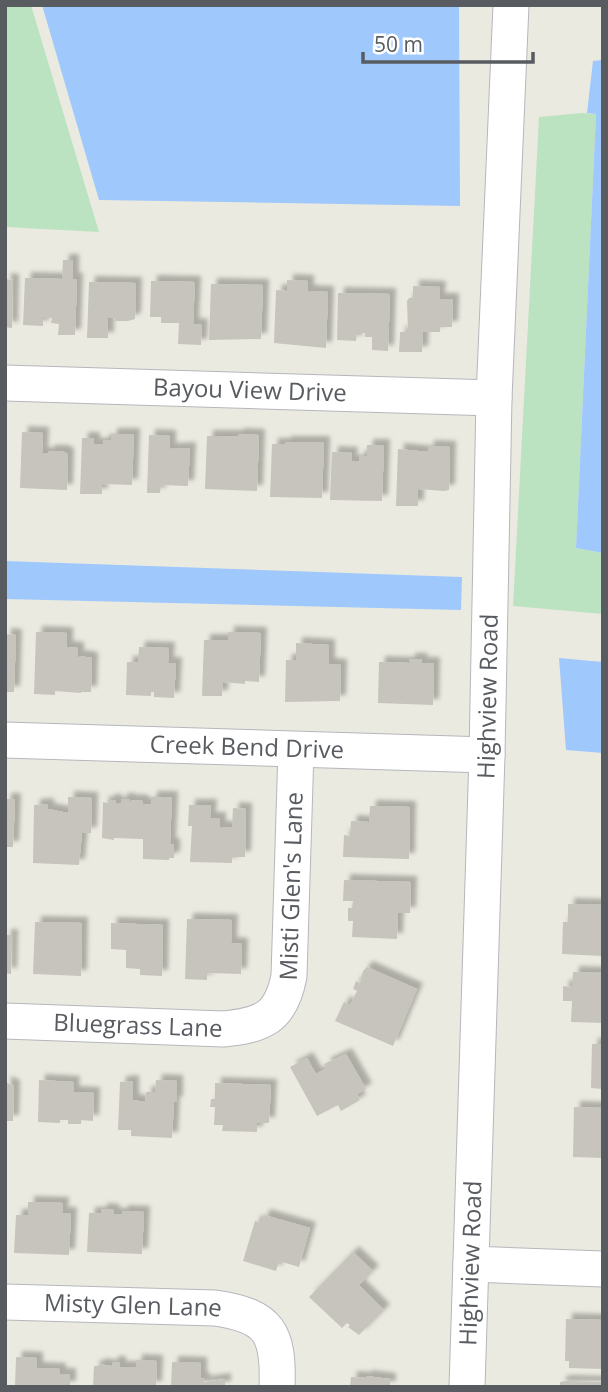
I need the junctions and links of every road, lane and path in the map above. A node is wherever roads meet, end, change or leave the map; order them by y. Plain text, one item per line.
1 (511, 5) edge
2 (5, 383) edge
3 (494, 398) junction
4 (5, 740) edge
5 (296, 750) junction
6 (487, 755) junction
7 (269, 1016) joint
8 (5, 1021) edge
9 (471, 1264) junction
10 (603, 1269) edge
11 (5, 1301) edge
12 (277, 1387) edge
13 (467, 1387) edge

1 - 3 street, Highview Road
2 - 3 street, Bayou View Drive
3 - 6 street, Highview Road
4 - 5 street, Creek Bend Drive
5 - 6 street, Creek Bend Drive
5 - 7 street, Misti Glen's Lane
6 - 9 street, Highview Road
7 - 8 street, Bluegrass Lane
9 - 10 street
9 - 13 street, Highview Road
11 - 12 street, Misty Glen Lane

